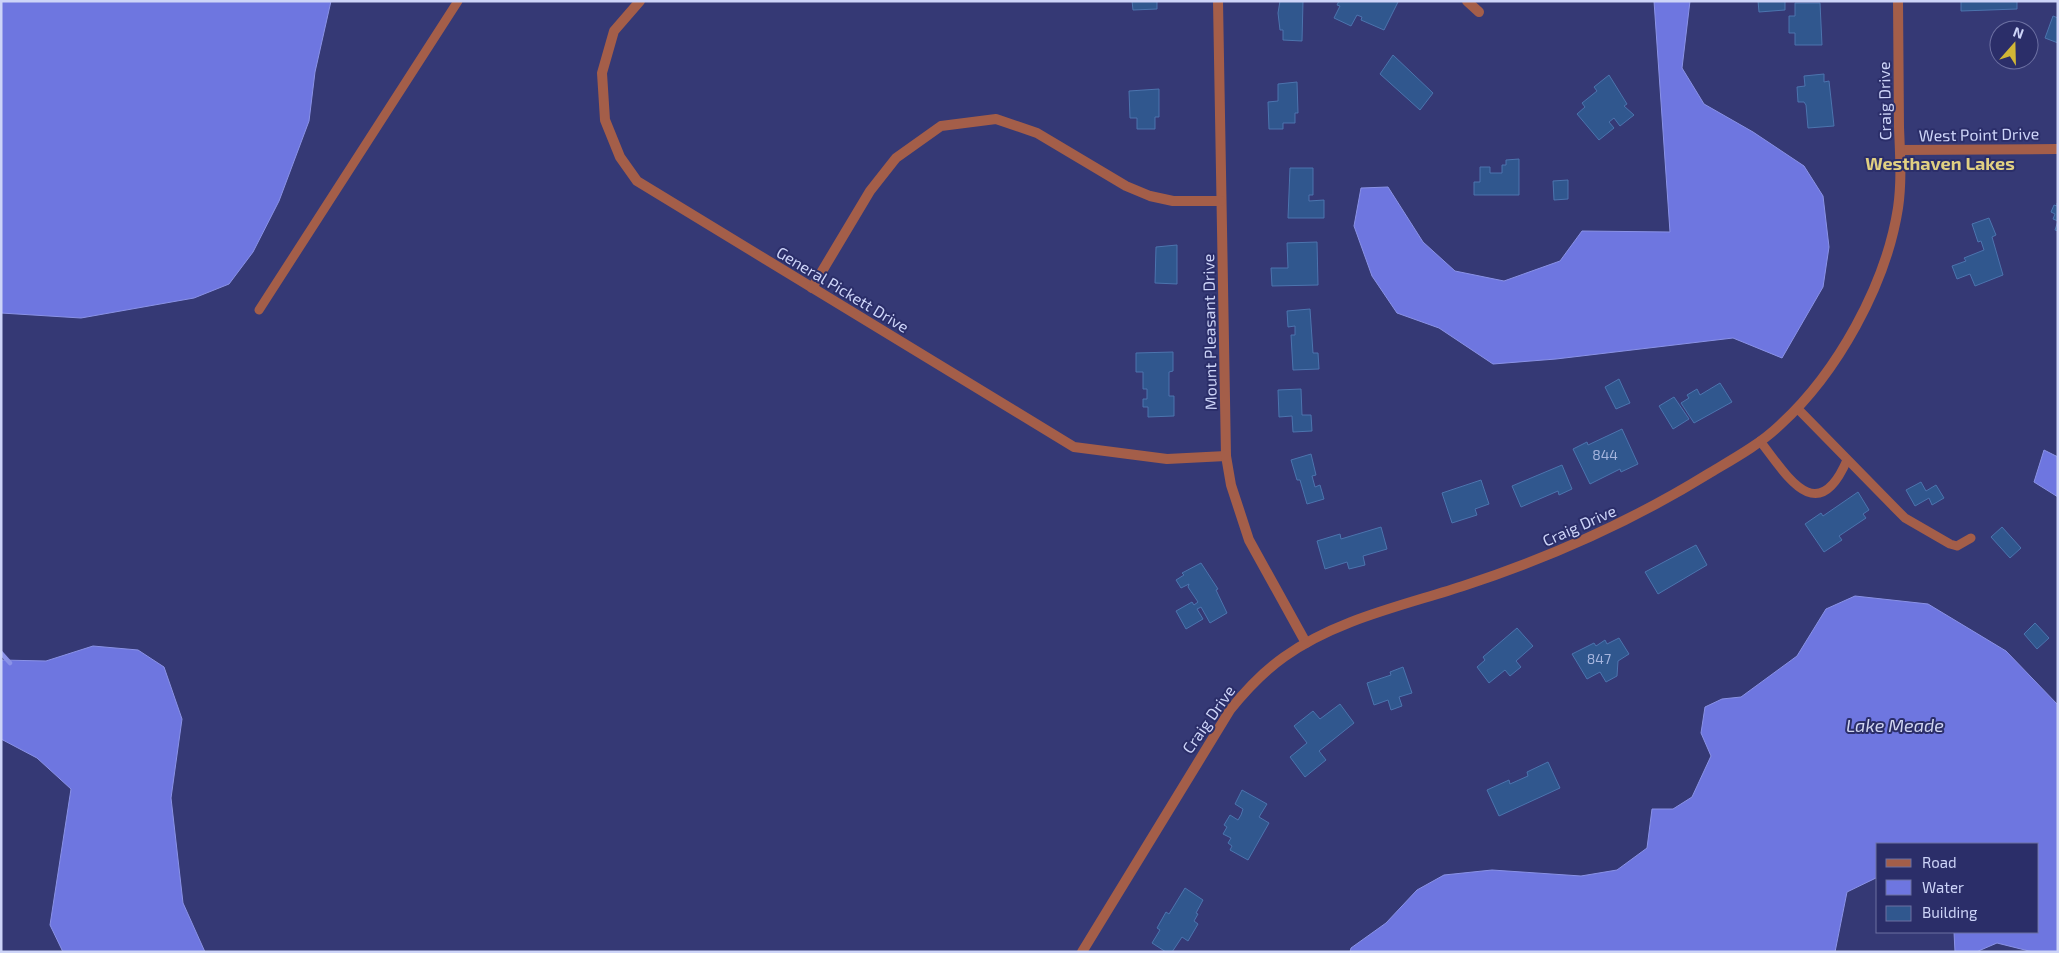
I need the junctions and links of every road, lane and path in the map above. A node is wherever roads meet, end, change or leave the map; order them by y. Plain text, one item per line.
1 (458, 1) edge
2 (640, 1) edge
3 (1218, 1) edge
4 (1467, 1) edge
5 (1898, 1) edge
6 (1479, 12) dead end
7 (2058, 148) edge
8 (1900, 150) junction
9 (1221, 201) junction
10 (812, 288) junction
11 (259, 310) dead end
12 (1797, 408) junction
13 (1760, 441) junction
14 (1226, 456) junction
15 (1847, 460) junction
16 (1971, 538) dead end
17 (1306, 643) junction
18 (1082, 952) edge

1 - 11 lane
2 - 10 street, General Pickett Drive
3 - 9 street, Mount Pleasant Drive
4 - 6 street
5 - 8 street, Craig Drive
7 - 8 street, West Point Drive
8 - 12 street, Craig Drive
9 - 10 street
9 - 14 street, Mount Pleasant Drive
10 - 14 street, General Pickett Drive
12 - 13 street, Craig Drive
12 - 15 lane
13 - 15 lane
13 - 17 street, Craig Drive
14 - 17 street, Mount Pleasant Drive
15 - 16 lane
17 - 18 street, Craig Drive

